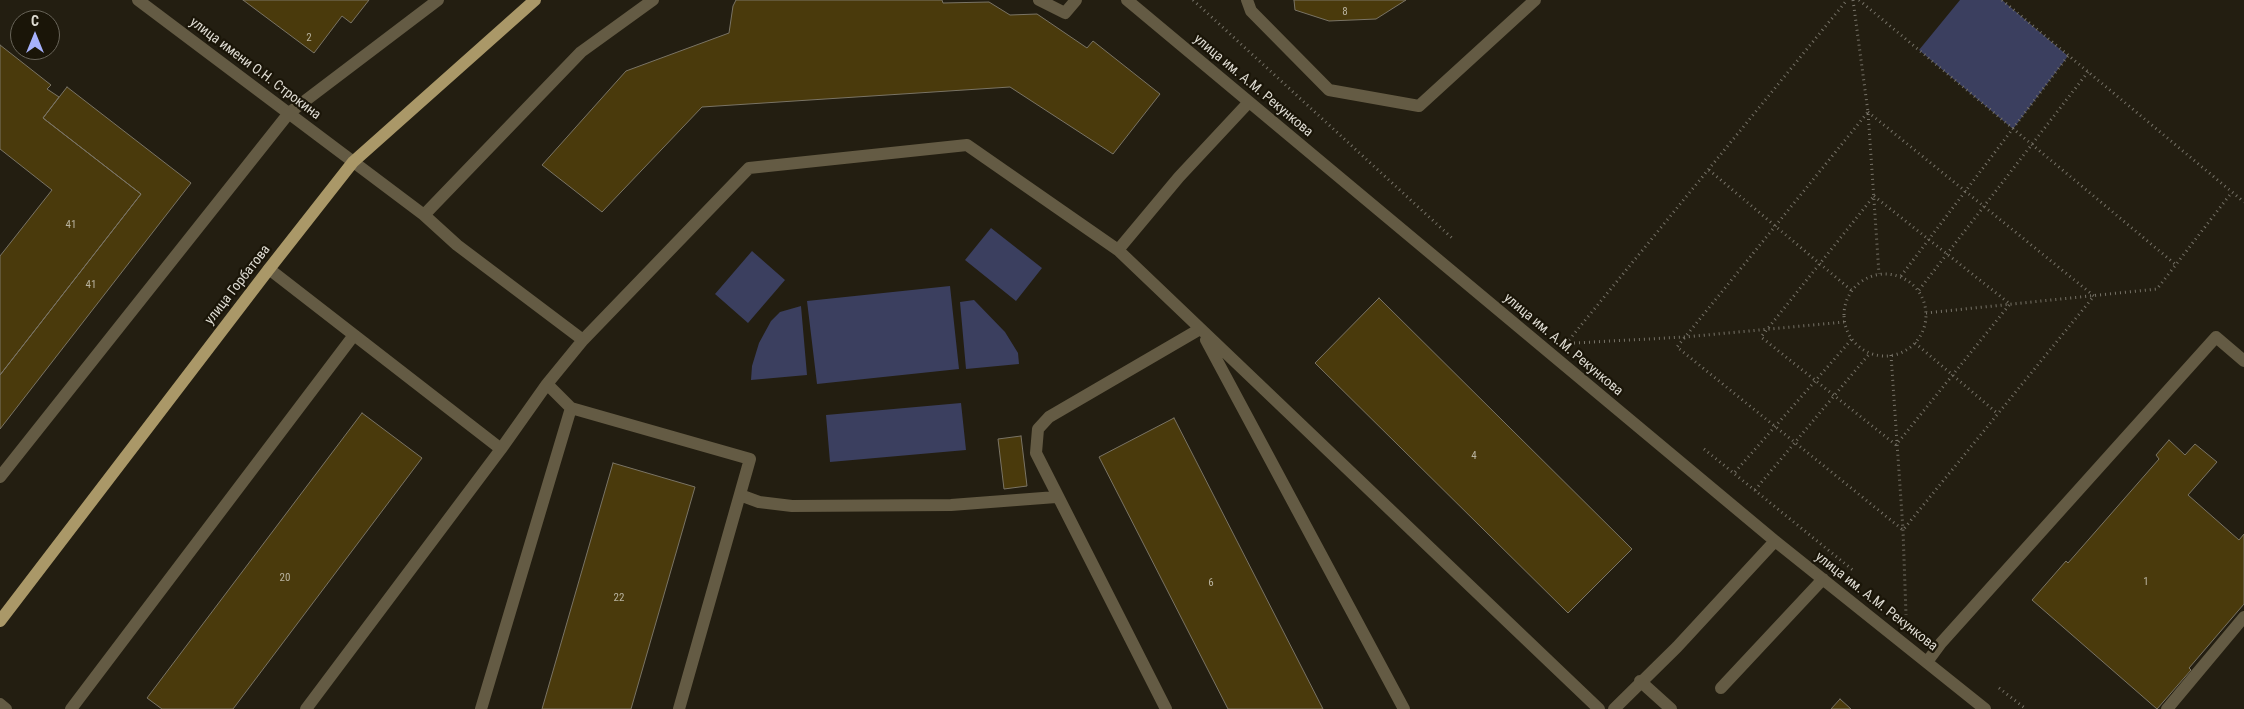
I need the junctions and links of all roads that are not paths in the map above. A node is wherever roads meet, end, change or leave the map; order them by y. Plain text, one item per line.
1 (138, 0) edge
2 (438, 0) edge
3 (535, 0) edge
4 (653, 0) edge
5 (1039, 0) edge
6 (1076, 0) edge
7 (1126, 0) edge
8 (1247, 0) edge
9 (1535, 0) edge
10 (1249, 102) junction
11 (289, 113) junction
12 (353, 162) junction
13 (424, 215) junction
14 (1118, 250) junction
15 (268, 269) junction
16 (1200, 330) junction
17 (354, 335) junction
18 (583, 340) junction
19 (2244, 361) edge
20 (548, 384) junction
21 (571, 408) junction
22 (501, 449) junction
23 (0, 476) edge
24 (740, 495) junction
25 (1056, 497) junction
26 (1775, 541) junction
27 (1823, 579) junction
28 (2244, 617) edge
29 (0, 621) edge
30 (1927, 662) junction
31 (1640, 681) junction
32 (1721, 688) dead end
33 (0, 704) edge
34 (6, 709) edge
35 (71, 709) edge
36 (306, 709) edge
37 (481, 709) edge
38 (679, 709) edge
39 (1166, 709) edge
40 (1404, 709) edge
41 (1599, 709) edge
42 (1614, 709) edge
43 (1671, 709) edge
44 (1985, 709) edge
45 (2167, 709) edge

1 - 11 street, улица имени О.Н. Строкина
2 - 11 street
3 - 12 main road, улица Горбатова
4 - 13 street
5 - 6 street
7 - 10 street, улица им. А.М. Рекункова
8 - 9 street
10 - 14 street
10 - 26 street, улица им. А.М. Рекункова
11 - 12 street, улица имени О.Н. Строкина
11 - 23 street
12 - 13 street, улица имени О.Н. Строкина
12 - 15 main road, улица Горбатова
13 - 18 street, улица имени О.Н. Строкина
14 - 16 street
14 - 18 street
15 - 17 street
15 - 29 main road, улица Горбатова
16 - 25 street
16 - 40 street
16 - 41 street
17 - 22 street
17 - 35 street
18 - 20 street
19 - 30 street
20 - 21 street
20 - 22 street
21 - 24 street
21 - 37 street
22 - 36 street
24 - 25 street
24 - 38 street
25 - 39 street
26 - 27 street, улица им. А.М. Рекункова
26 - 31 street
27 - 30 street, улица им. А.М. Рекункова
27 - 32 street
28 - 45 street
30 - 44 street, улица им. А.М. Рекункова
31 - 42 street
31 - 43 street
33 - 34 street

